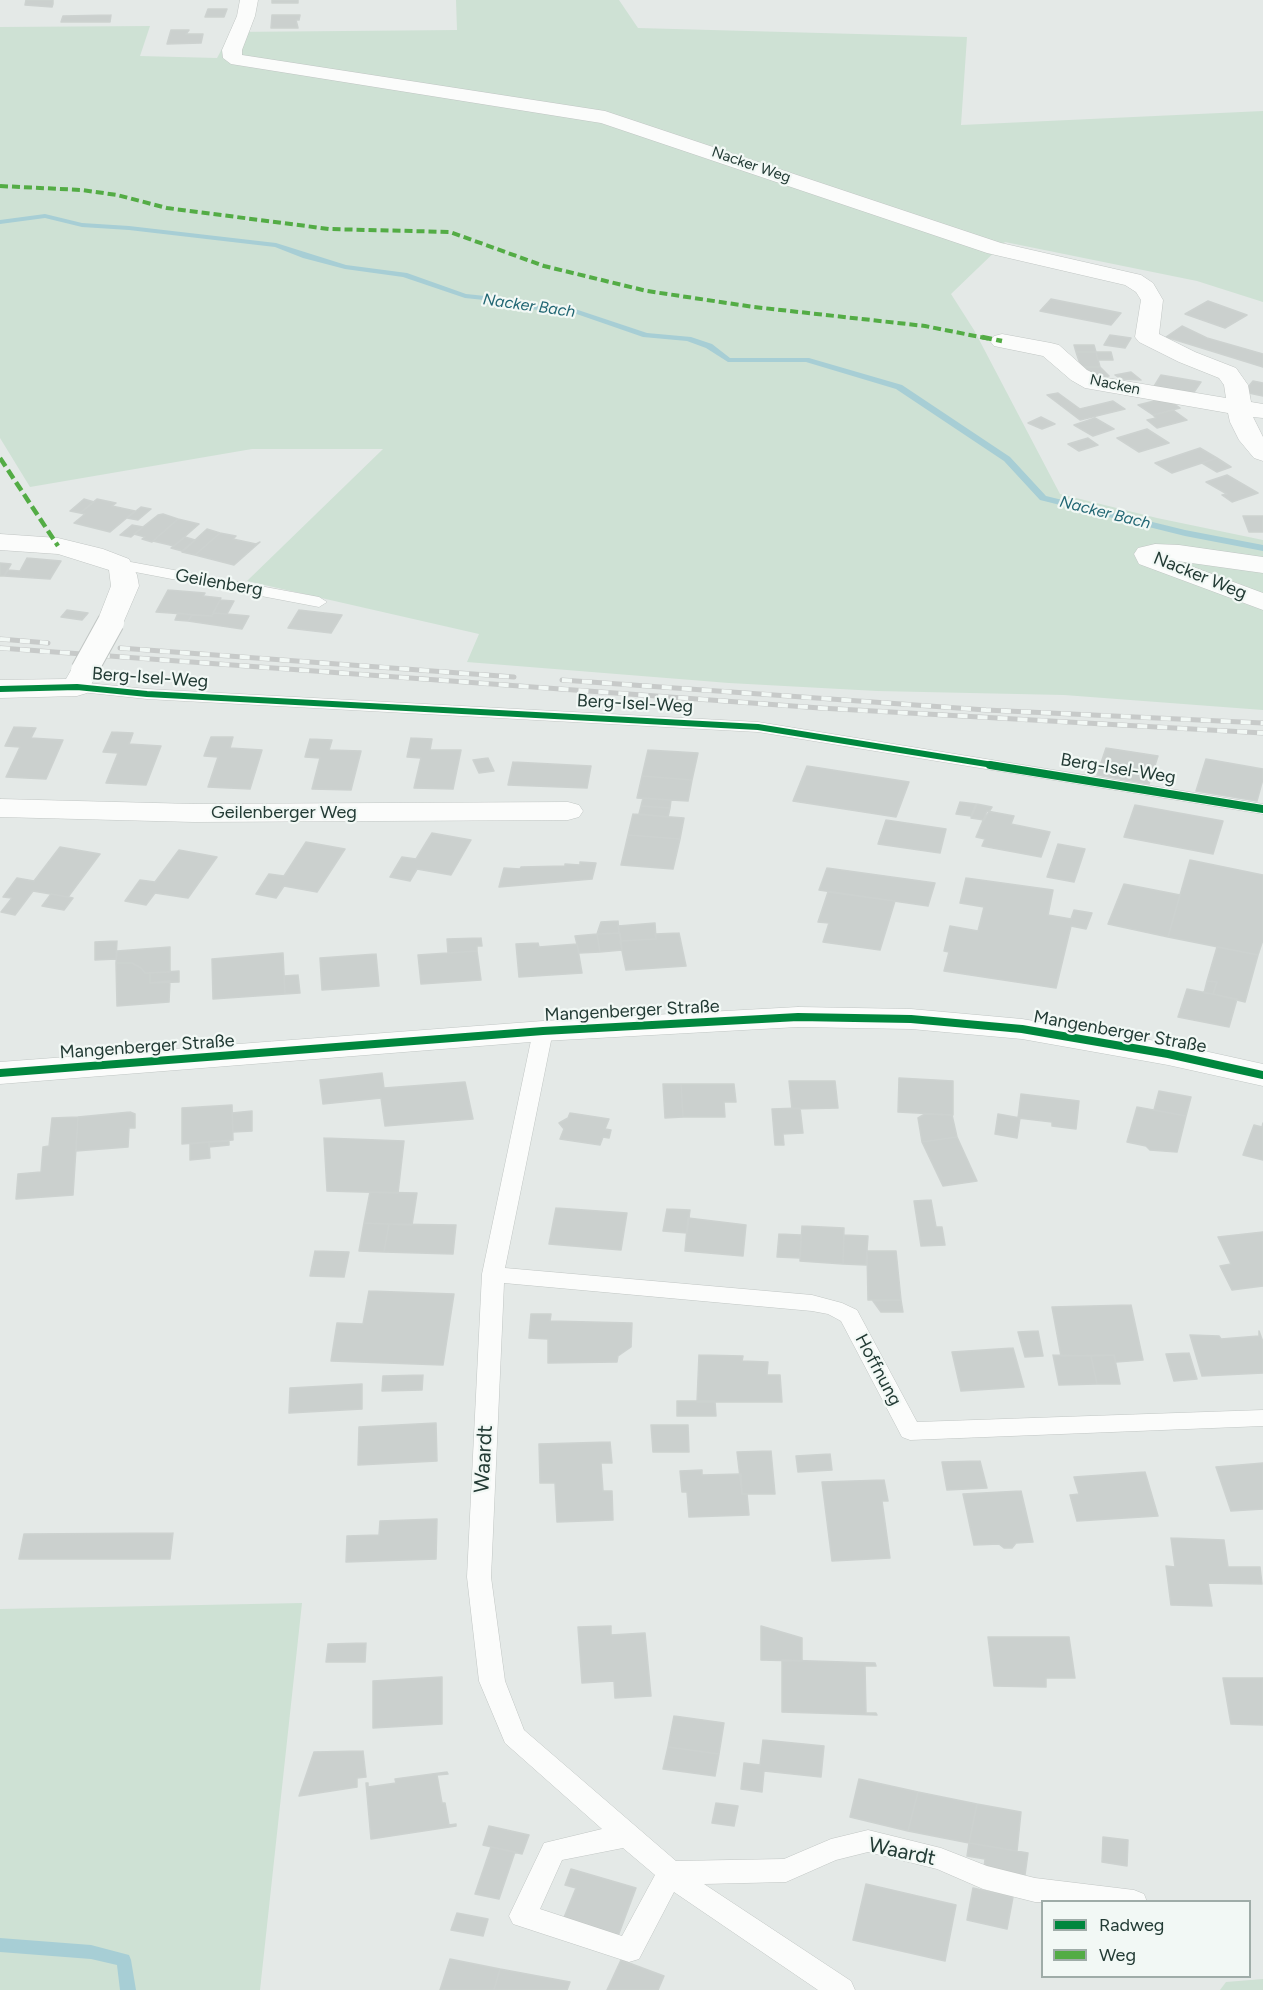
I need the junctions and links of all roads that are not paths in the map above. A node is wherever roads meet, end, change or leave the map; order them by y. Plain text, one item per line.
1 (249, 0) edge
2 (1002, 341) dead end
3 (1238, 407) junction
4 (1263, 411) edge
5 (1263, 453) edge
6 (0, 542) edge
7 (120, 565) junction
8 (1263, 565) edge
9 (319, 602) dead end
10 (1263, 602) edge
11 (81, 679) junction
12 (0, 689) edge
13 (0, 808) edge
14 (1263, 809) edge
15 (568, 811) dead end
16 (543, 1031) junction
17 (0, 1073) edge
18 (1263, 1075) edge
19 (493, 1274) junction
20 (1263, 1418) edge
21 (629, 1835) junction
22 (670, 1873) junction
23 (1118, 1900) edge
24 (841, 1990) edge

1 - 3 street, Nacker Weg
2 - 3 street, Nacken
3 - 4 street
3 - 5 street, Nacker Weg
6 - 7 street, Geilenberg
7 - 9 lane, Geilenberg
7 - 11 street, bridge
8 - 10 street, Nacker Weg
11 - 12 street, Berg-Isel-Weg
11 - 14 lane, Berg-Isel-Weg
13 - 15 street, Geilenberger Weg
16 - 17 street, Mangenberger Straße
16 - 18 street, Mangenberger Straße
16 - 19 lane, Waardt
19 - 20 lane, Hoffnung
19 - 21 lane, Waardt
21 - 22 lane, Waardt
21 - 22 lane
22 - 23 lane, Waardt
22 - 24 lane, Waardt

